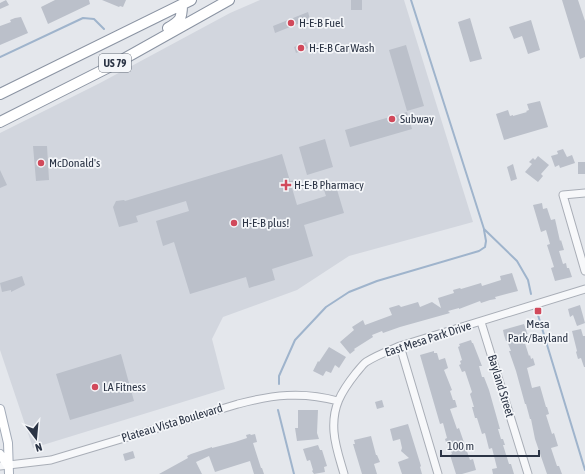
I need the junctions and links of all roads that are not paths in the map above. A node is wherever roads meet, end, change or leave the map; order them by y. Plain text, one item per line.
1 (191, 0) edge
2 (229, 0) edge
3 (182, 5) junction
4 (113, 65) junction
5 (0, 94) edge
6 (0, 122) edge
7 (585, 193) edge
8 (585, 271) edge
9 (585, 289) edge
10 (482, 322) junction
11 (400, 346) junction
12 (338, 401) junction
13 (0, 409) edge
14 (0, 454) edge
15 (4, 469) edge
16 (344, 474) edge
17 (438, 474) edge
18 (528, 474) edge

1 - 3 highway, US 79
2 - 4 highway, US 79
3 - 4 highway
3 - 5 highway, US 79
4 - 6 highway, US 79
7 - 8 street
9 - 10 street, East Mesa Park Drive
10 - 11 street, East Mesa Park Drive
10 - 18 street, Bayland Street
11 - 12 street, East Mesa Park Drive
11 - 17 street
12 - 15 street, Plateau Vista Boulevard
12 - 16 street, East Mesa Park Drive
13 - 15 main road
14 - 15 main road

